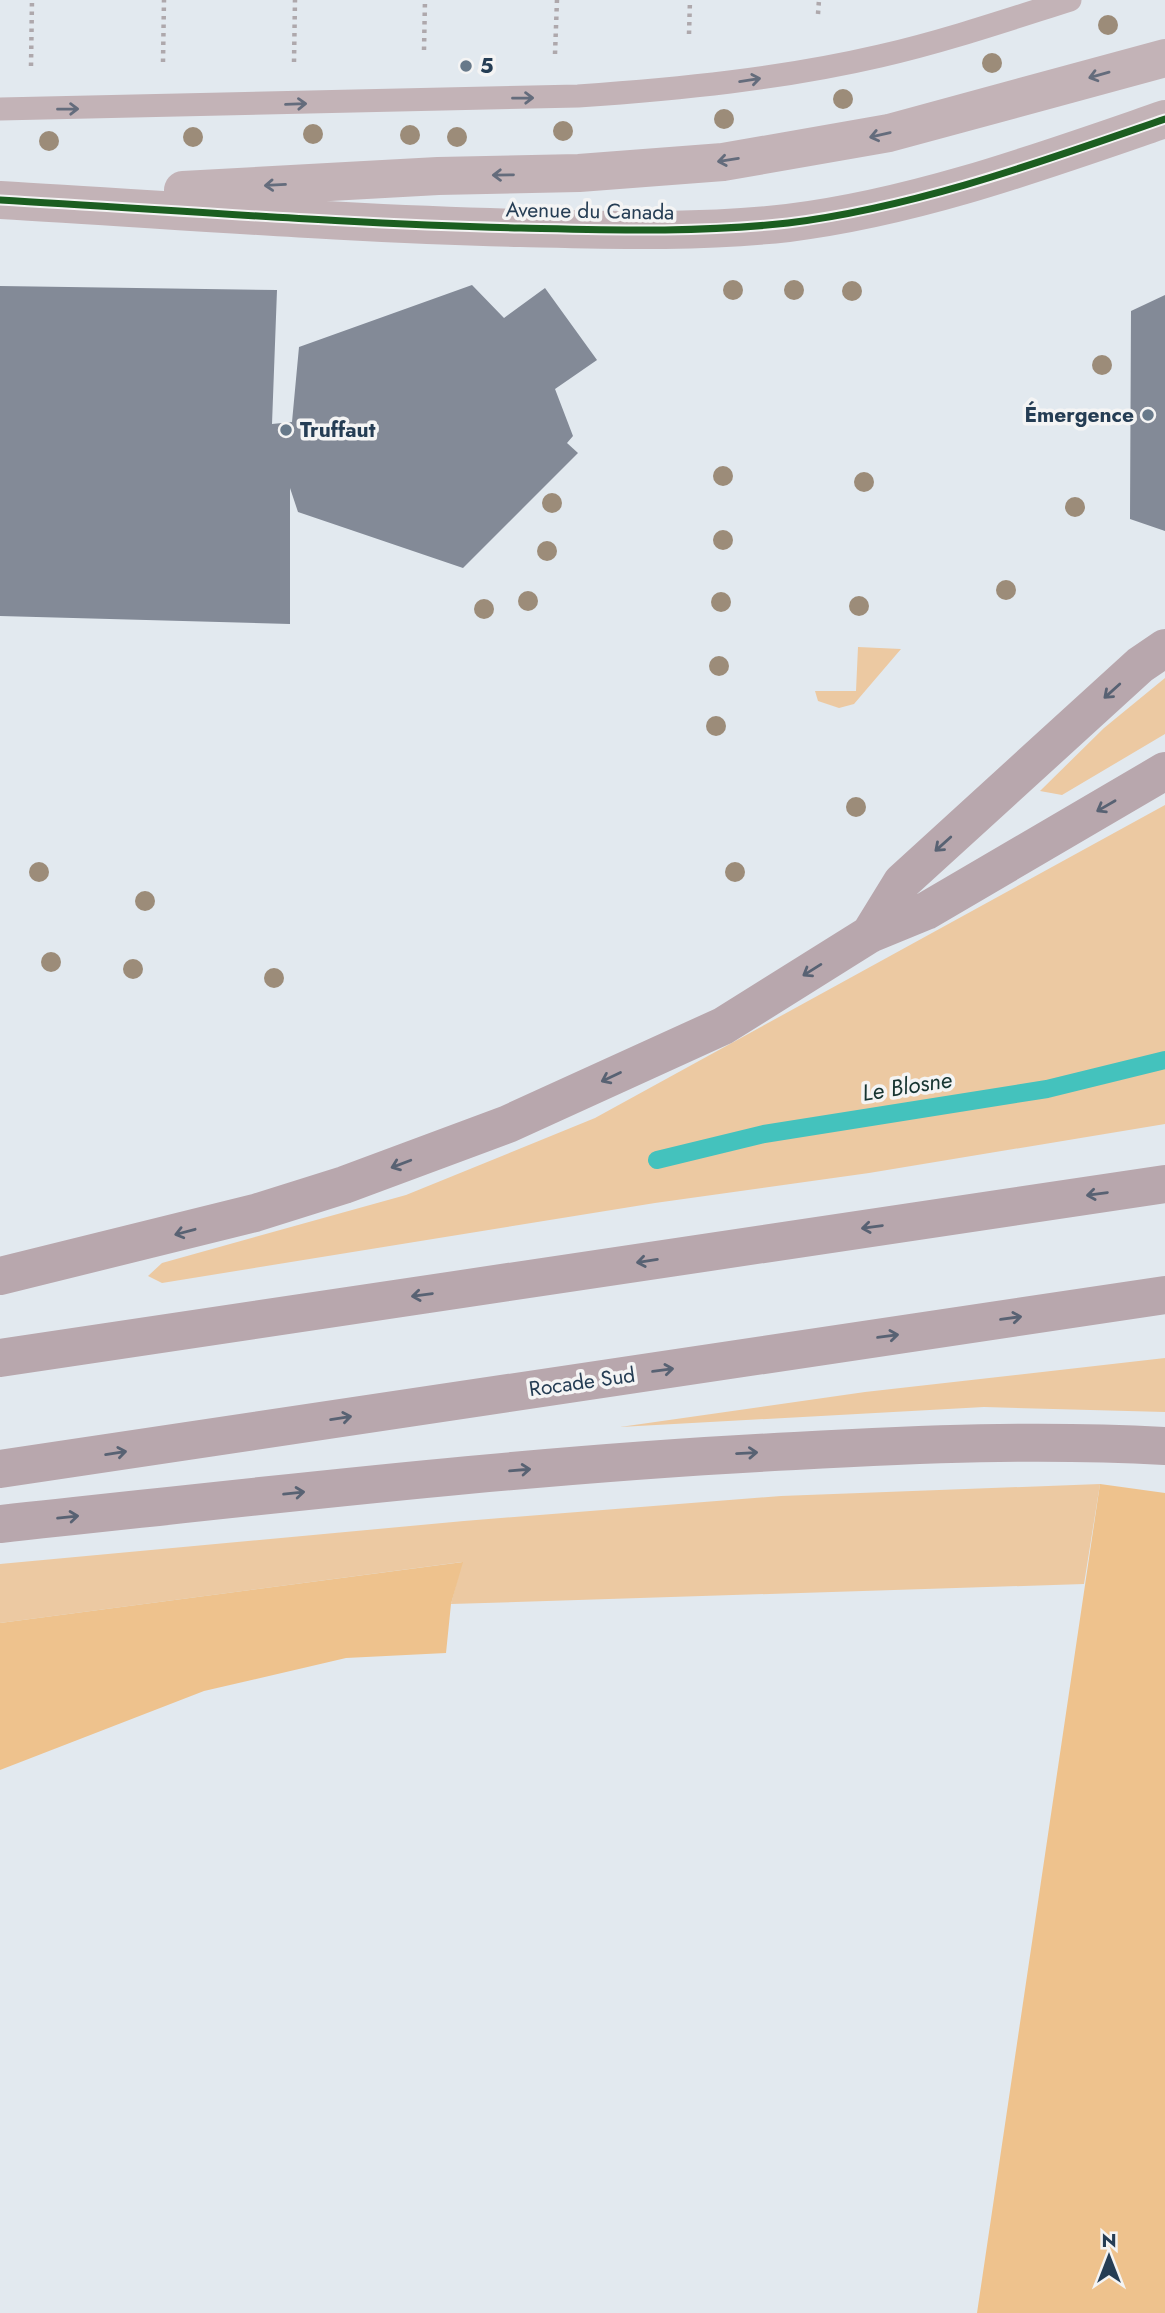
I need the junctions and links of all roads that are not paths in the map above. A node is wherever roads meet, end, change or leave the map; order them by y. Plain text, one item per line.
1 (1070, 0) edge
2 (1165, 58) edge
3 (0, 109) edge
4 (1165, 119) edge
5 (0, 200) edge
6 (1165, 648) edge
7 (1165, 771) edge
8 (870, 934) junction
9 (1165, 1184) edge
10 (0, 1276) edge
11 (1165, 1295) edge
12 (0, 1357) edge
13 (1165, 1446) edge
14 (0, 1469) edge
15 (0, 1524) edge

3 -> 1 lane
2 -> 5 street, Avenue du Canada
4 - 5 street, Avenue du Canada
6 -> 8 highway
7 -> 8 highway
8 -> 10 highway
9 -> 12 highway
14 -> 11 highway, Rocade Sud
15 -> 13 highway

